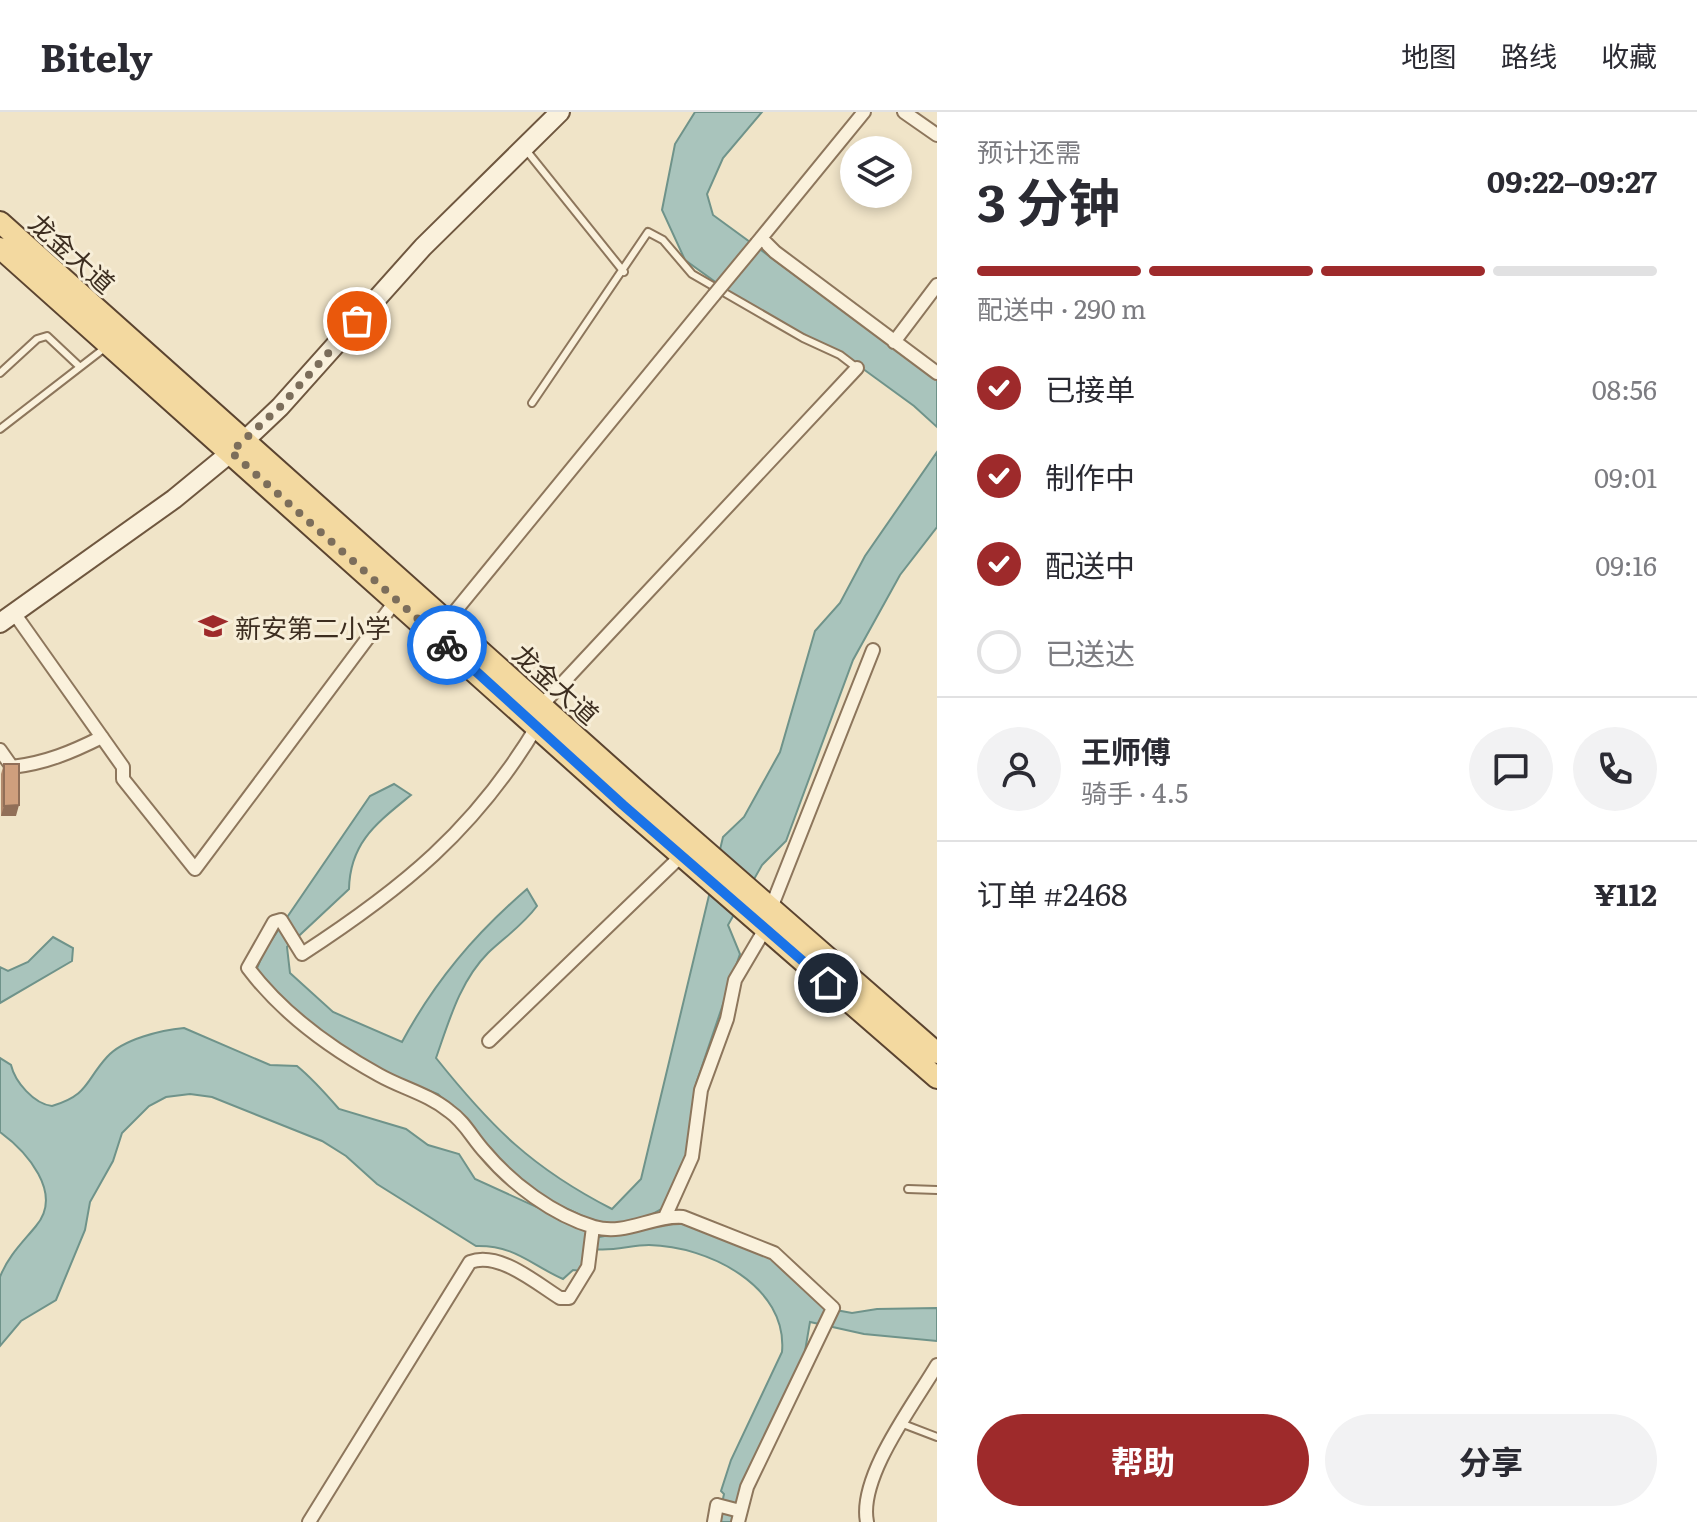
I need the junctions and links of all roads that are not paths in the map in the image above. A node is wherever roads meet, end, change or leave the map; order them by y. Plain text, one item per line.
1 (560, 112) edge
2 (864, 112) edge
3 (904, 112) edge
4 (937, 135) edge
5 (524, 147) junction
6 (0, 222) edge
7 (759, 240) junction
8 (0, 248) edge
9 (624, 272) junction
10 (937, 285) edge
11 (894, 342) junction
12 (109, 345) junction
13 (80, 367) junction
14 (857, 368) joint
15 (0, 373) edge
16 (937, 373) edge
17 (532, 403) dead end
18 (0, 429) edge
19 (238, 446) junction
20 (397, 599) junction
21 (7, 618) edge
22 (448, 620) junction
23 (873, 650) dead end
24 (542, 705) junction
25 (537, 726) junction
26 (102, 737) junction
27 (0, 750) edge
28 (681, 856) junction
29 (710, 868) junction
30 (761, 913) junction
31 (489, 1041) dead end
32 (937, 1053) edge
33 (937, 1078) edge
34 (908, 1189) dead end
35 (937, 1190) edge
36 (665, 1217) junction
37 (593, 1227) junction
38 (937, 1365) edge
39 (903, 1424) junction
40 (937, 1437) edge
41 (739, 1516) edge
42 (309, 1522) edge
43 (714, 1522) edge
44 (867, 1522) edge

1 - 5 street
2 - 7 street
3 - 4 street
5 - 9 lane
5 - 19 street
6 - 19 main road, 龙金大道
7 - 11 street
7 - 22 street, bridge
8 - 12 main road, 龙金大道
9 - 14 lane
9 - 17 lane
10 - 11 street
11 - 16 street
12 - 13 lane
12 - 19 main road, 龙金大道
13 - 15 lane
13 - 18 lane
14 - 24 street
19 - 20 main road, 龙金大道
19 - 21 street
19 - 22 main road, 龙金大道
20 - 25 main road, 龙金大道
20 - 26 street
21 - 26 street
22 - 24 main road, 龙金大道
23 - 30 street
24 - 29 main road, 龙金大道
25 - 28 main road, 龙金大道
25 - 37 street
26 - 27 street
28 - 29 main road, 龙金大道
28 - 31 street
29 - 30 main road, 龙金大道
30 - 32 main road, 龙金大道
30 - 33 main road, 龙金大道
30 - 36 street
34 - 35 lane
36 - 37 street
36 - 41 street
37 - 42 street
38 - 39 street
39 - 40 lane
39 - 44 street
41 - 43 street

